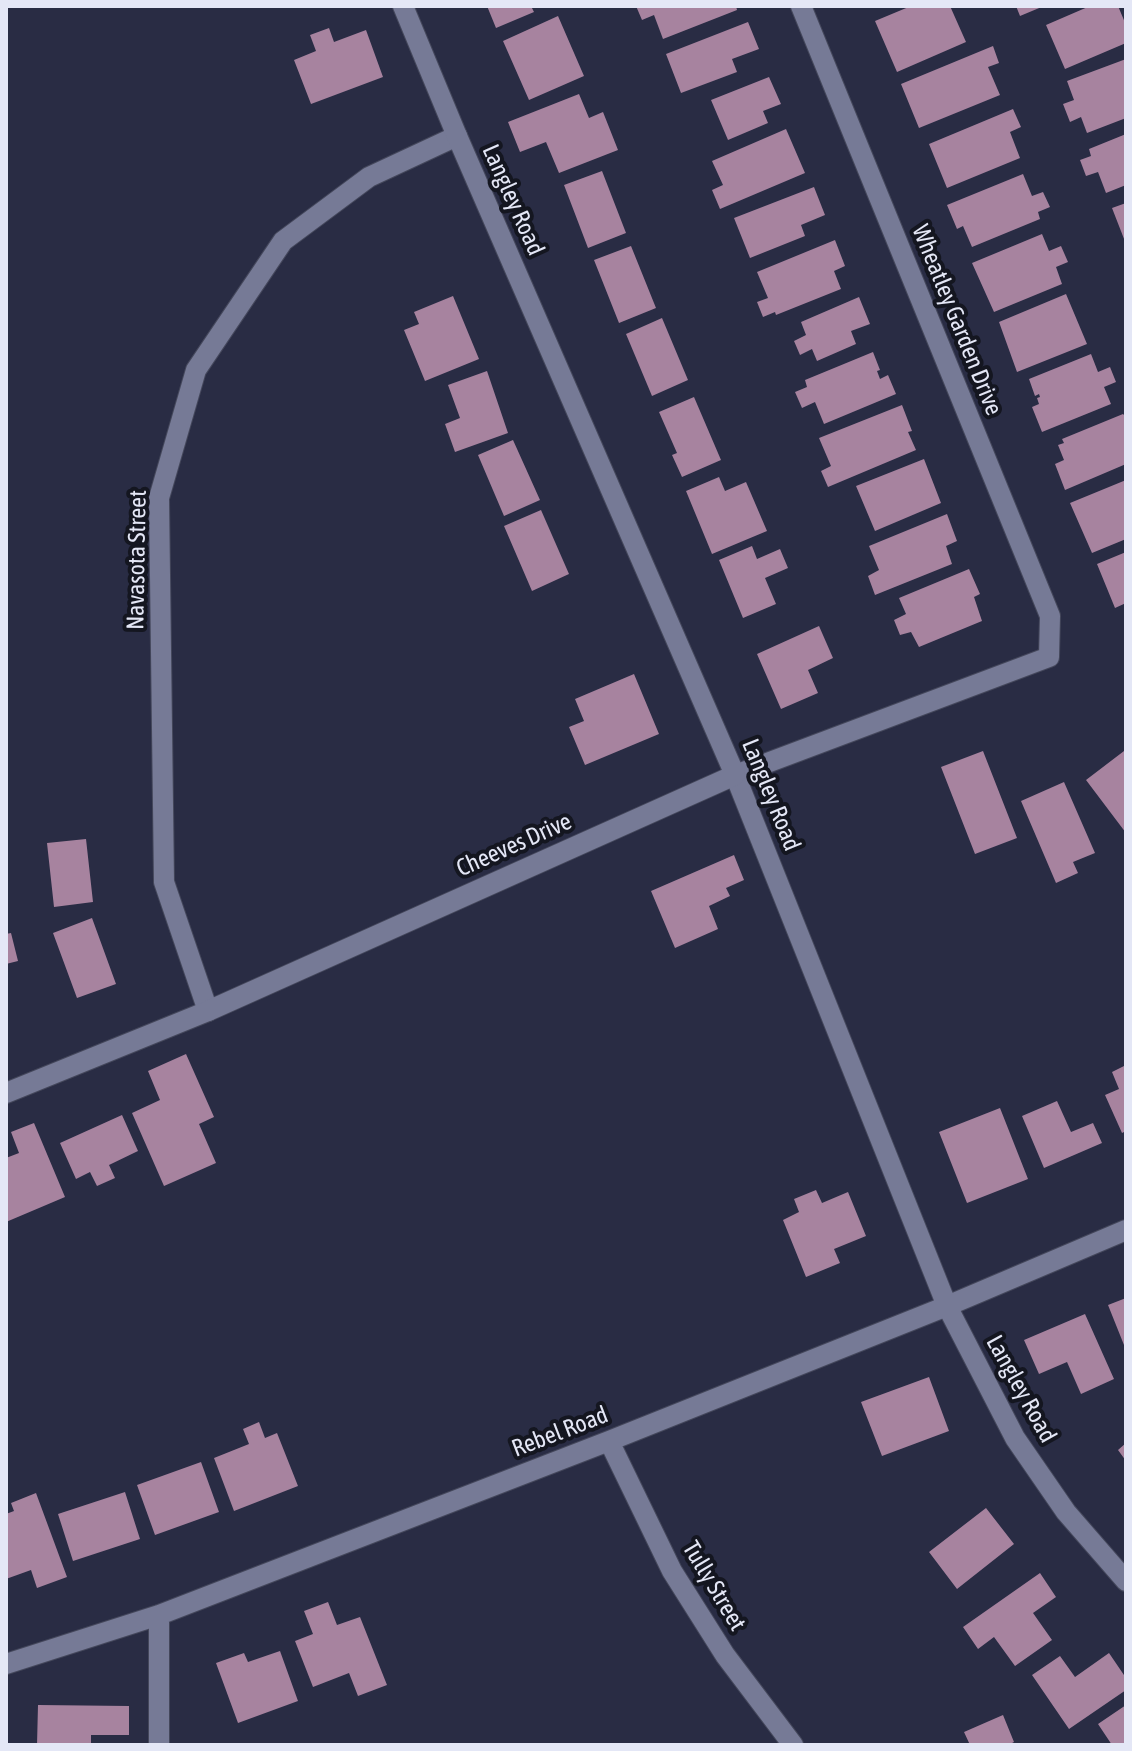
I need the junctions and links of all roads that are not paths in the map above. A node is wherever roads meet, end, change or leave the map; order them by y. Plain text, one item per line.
1 (403, 6) edge
2 (801, 6) edge
3 (457, 136) junction
4 (1049, 657) joint
5 (735, 775) junction
6 (208, 1011) junction
7 (6, 1093) edge
8 (1126, 1230) edge
9 (947, 1306) junction
10 (609, 1441) junction
11 (1126, 1581) edge
12 (159, 1615) junction
13 (6, 1664) edge
14 (159, 1745) edge
15 (793, 1745) edge

1 - 3 street, Langley Road
2 - 4 street, Wheatley Garden Drive
3 - 5 street, Langley Road
3 - 6 street, Navasota Street
4 - 5 street, Cheeves Drive
5 - 6 street, Cheeves Drive
5 - 9 street, Langley Road
6 - 7 street, Cheeves Drive
8 - 9 street, Rebel Road
9 - 10 street, Rebel Road
9 - 11 street, Langley Road
10 - 12 street, Rebel Road
10 - 15 street, Tully Street
12 - 13 street, Rebel Road
12 - 14 street

